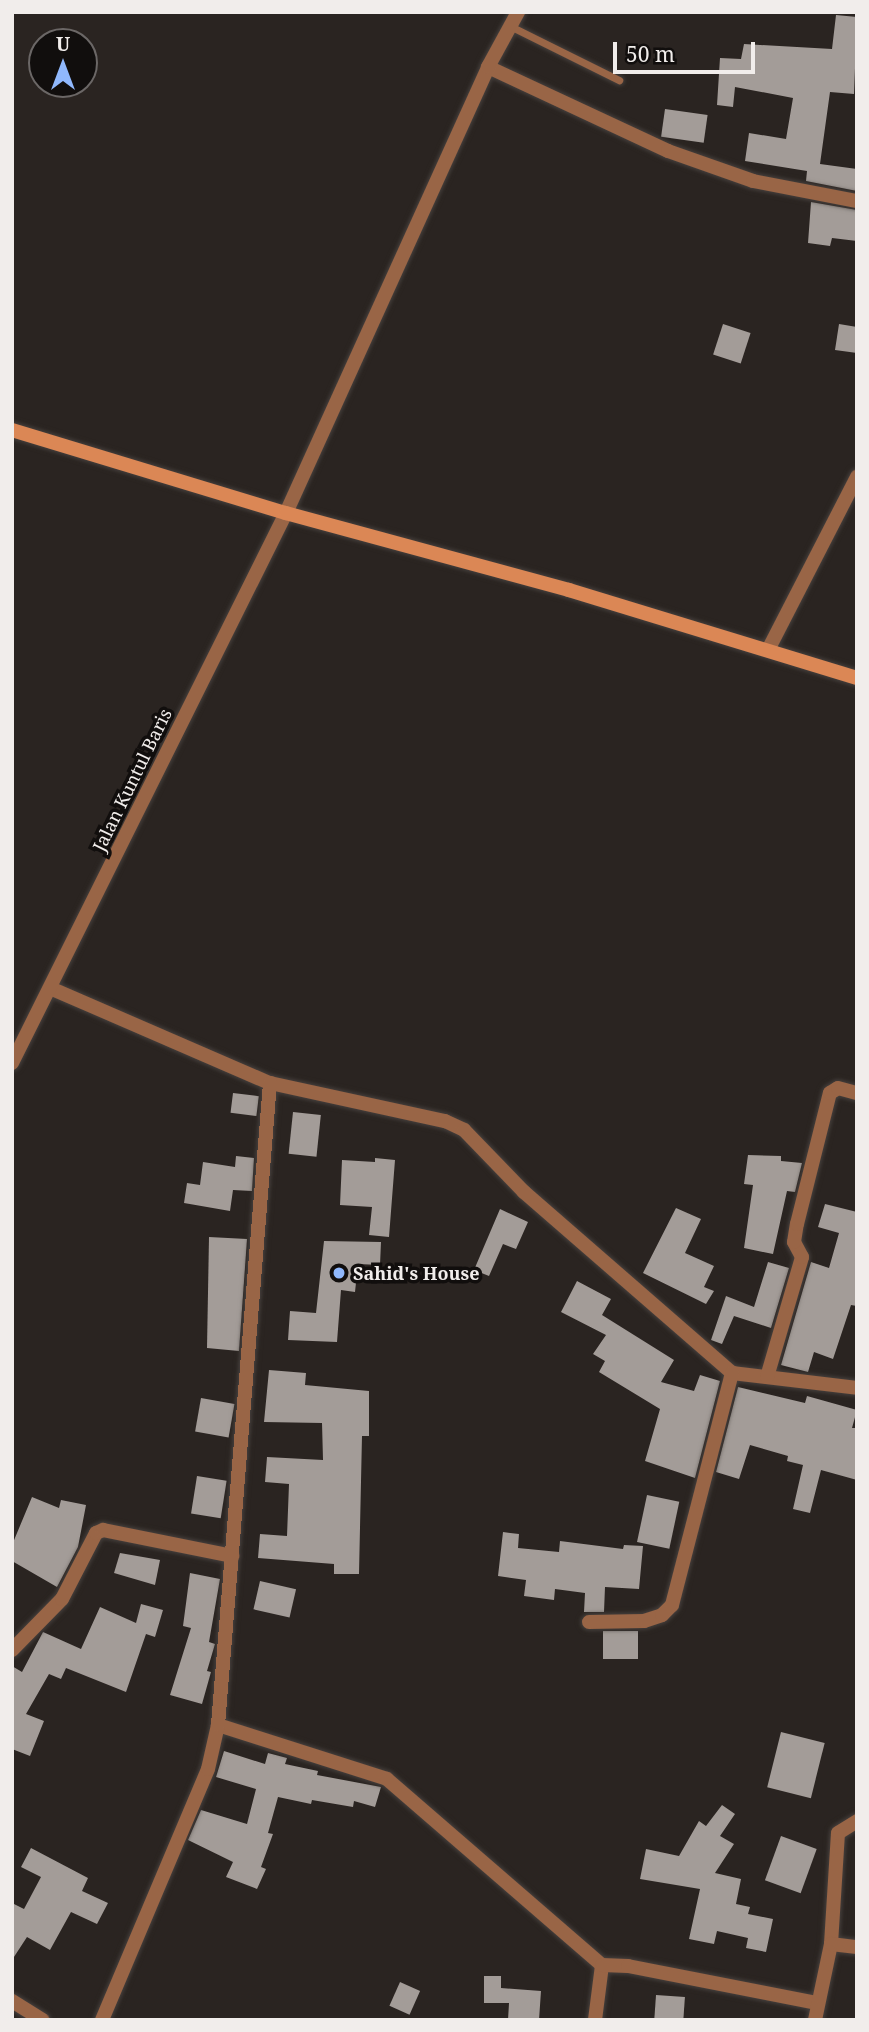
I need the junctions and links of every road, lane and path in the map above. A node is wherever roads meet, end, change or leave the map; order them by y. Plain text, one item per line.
1 (518, 12) edge
2 (510, 26) junction
3 (488, 67) junction
4 (620, 79) dead end
5 (857, 201) edge
6 (12, 430) edge
7 (857, 477) edge
8 (286, 513) junction
9 (768, 650) junction
10 (857, 678) edge
11 (50, 988) junction
12 (12, 1063) edge
13 (270, 1083) junction
14 (857, 1093) edge
15 (732, 1373) junction
16 (767, 1377) junction
17 (857, 1388) edge
18 (232, 1556) junction
19 (589, 1622) dead end
20 (12, 1650) edge
21 (218, 1725) junction
22 (857, 1821) edge
23 (831, 1944) junction
24 (857, 1947) edge
25 (602, 1965) junction
26 (12, 2001) edge
27 (817, 2003) junction
28 (43, 2020) edge
29 (102, 2020) edge
30 (595, 2020) edge
31 (815, 2020) edge

1 - 2 street, Jalan Kuntul Baris
2 - 3 street, Jalan Kuntul Baris
2 - 4 lane
3 - 5 street
3 - 8 street, Jalan Kuntul Baris
6 - 8 street
7 - 9 street
8 - 9 street
8 - 11 street, Jalan Kuntul Baris
9 - 10 street
11 - 12 street, Jalan Kuntul Baris
11 - 13 street
13 - 15 street
13 - 18 street
14 - 16 street
15 - 16 street
15 - 19 street
16 - 17 street
18 - 20 street
18 - 21 street
21 - 25 street
21 - 29 street
22 - 23 street
23 - 24 street
23 - 27 street
25 - 27 street
25 - 30 street
26 - 28 street
27 - 31 street

